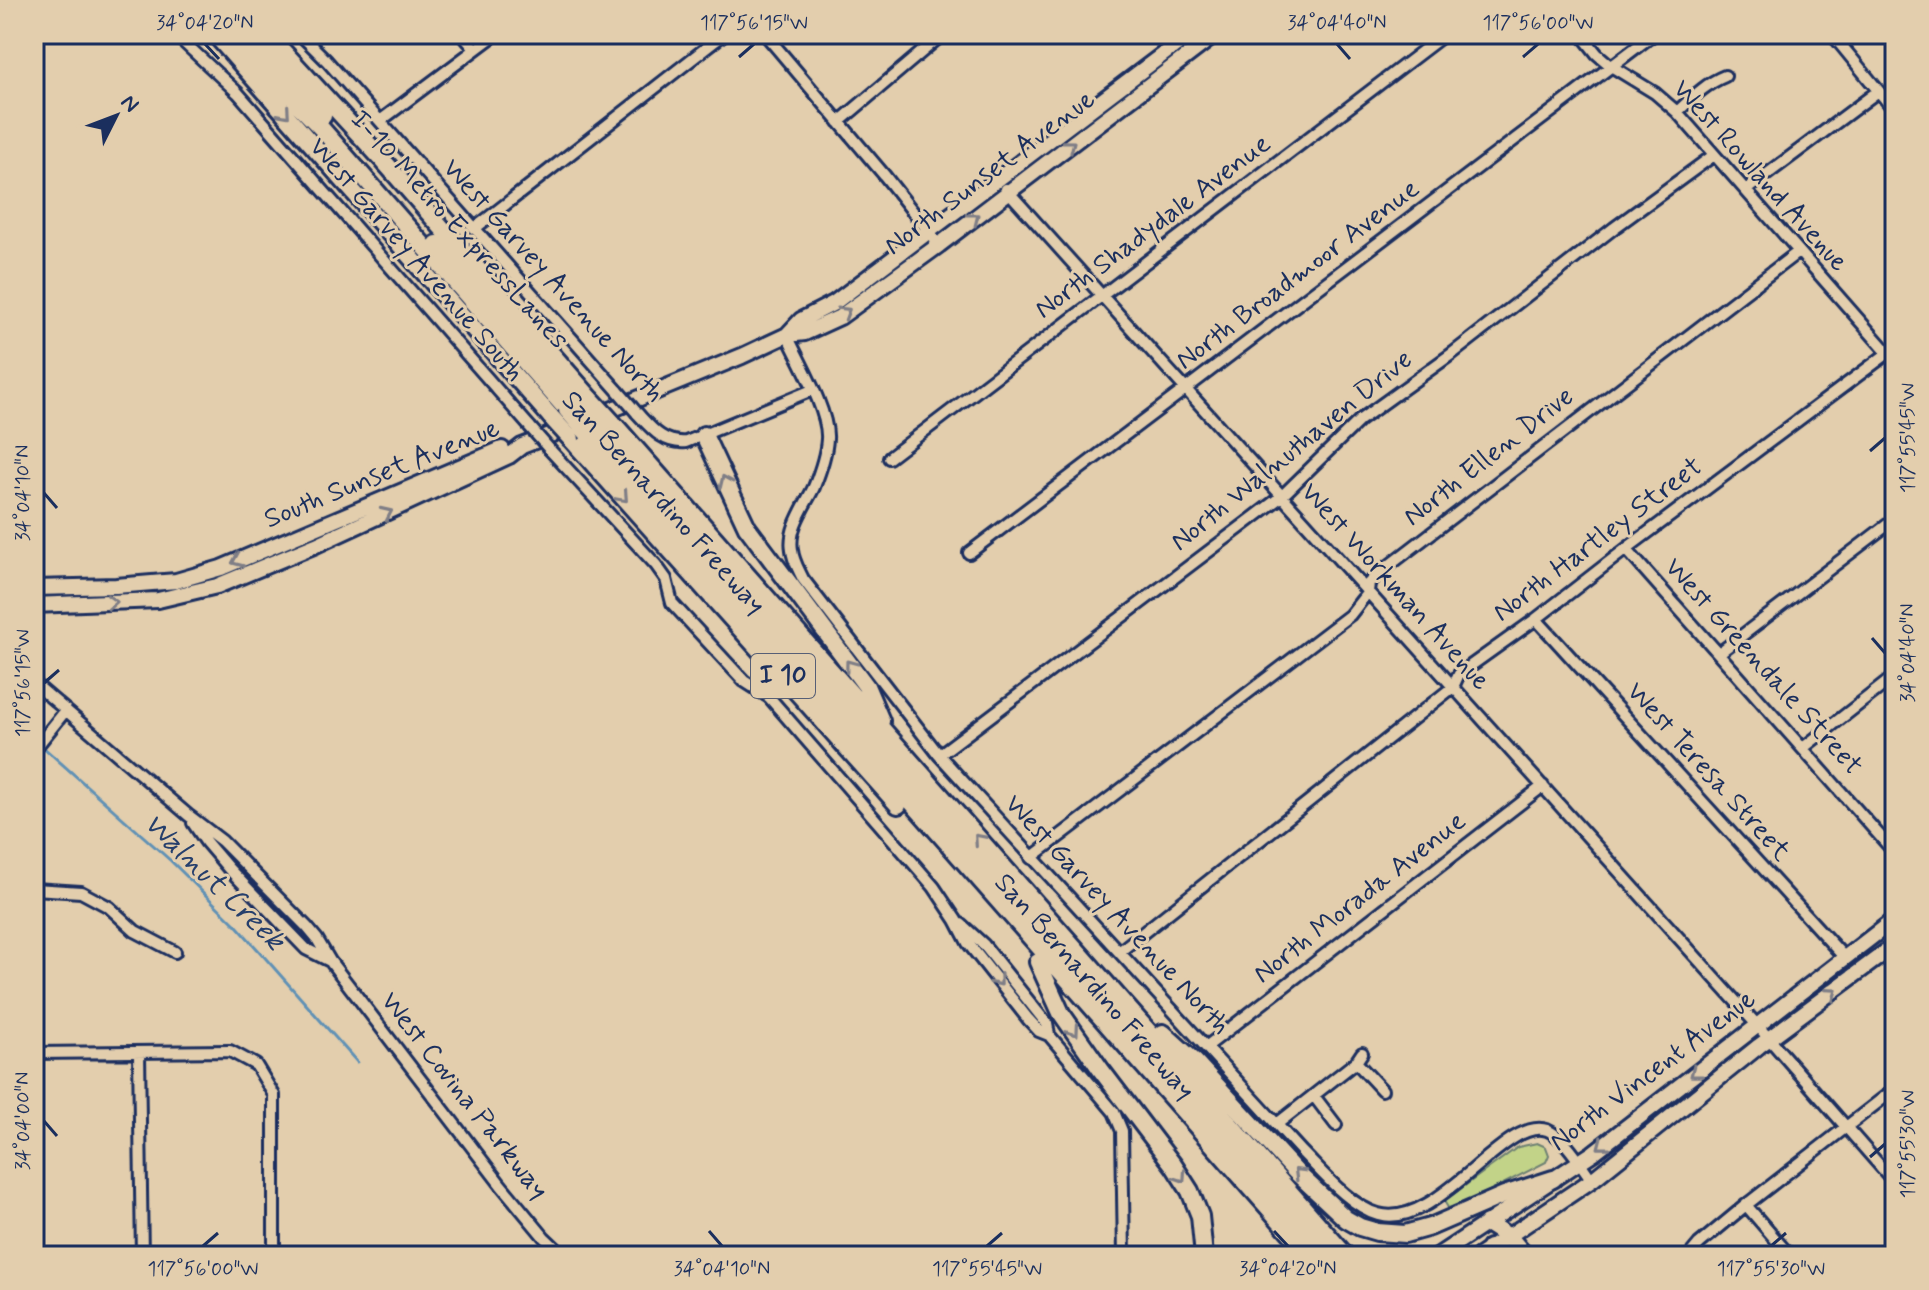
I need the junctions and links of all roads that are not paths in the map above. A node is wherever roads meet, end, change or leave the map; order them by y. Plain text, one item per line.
1 (175, 34) edge
2 (215, 34) edge
3 (229, 34) edge
4 (246, 34) edge
5 (267, 34) edge
6 (300, 34) edge
7 (462, 34) edge
8 (496, 34) edge
9 (724, 34) edge
10 (943, 34) edge
11 (1190, 34) edge
12 (1216, 34) edge
13 (1445, 34) edge
14 (1581, 34) edge
15 (1654, 34) edge
16 (1832, 34) edge
17 (770, 36) edge
18 (475, 49) junction
19 (1611, 66) junction
20 (1725, 76) dead end
21 (1877, 92) junction
22 (1895, 111) edge
23 (1677, 112) junction
24 (380, 121) junction
25 (839, 122) junction
26 (1714, 155) junction
27 (998, 180) junction
28 (1746, 190) junction
29 (1008, 192) junction
30 (474, 229) junction
31 (930, 232) junction
32 (939, 245) junction
33 (1798, 252) junction
34 (1102, 296) junction
35 (787, 335) junction
36 (1891, 357) edge
37 (812, 390) junction
38 (1186, 390) junction
39 (579, 404) junction
40 (589, 429) junction
41 (704, 435) junction
42 (522, 446) junction
43 (889, 458) dead end
44 (1282, 496) junction
45 (1895, 519) edge
46 (1626, 549) junction
47 (969, 553) dead end
48 (34, 588) edge
49 (1368, 592) junction
50 (34, 605) edge
51 (1536, 619) junction
52 (1719, 653) junction
53 (1893, 682) edge
54 (34, 683) edge
55 (1453, 687) junction
56 (66, 710) junction
57 (886, 734) junction
58 (1803, 748) junction
59 (34, 750) edge
60 (939, 755) junction
61 (1543, 786) junction
62 (188, 815) junction
63 (196, 828) junction
64 (222, 841) junction
65 (1895, 853) edge
66 (1031, 858) junction
67 (229, 869) junction
68 (34, 889) edge
69 (297, 917) junction
70 (1895, 919) edge
71 (1895, 945) edge
72 (175, 952) dead end
73 (1119, 952) junction
74 (1844, 957) junction
75 (330, 961) junction
76 (1038, 962) junction
77 (1105, 982) junction
78 (1757, 1025) junction
79 (1769, 1039) junction
80 (1206, 1047) junction
81 (34, 1053) edge
82 (139, 1053) junction
83 (1895, 1089) edge
84 (1382, 1090) dead end
85 (1314, 1096) junction
86 (1277, 1124) junction
87 (1336, 1125) dead end
88 (1846, 1128) junction
89 (1579, 1162) junction
90 (1553, 1179) junction
91 (1592, 1180) junction
92 (1895, 1183) edge
93 (1284, 1184) junction
94 (1746, 1205) junction
95 (1487, 1223) junction
96 (1509, 1237) junction
97 (1490, 1253) edge
98 (142, 1256) edge
99 (274, 1256) edge
100 (564, 1256) edge
101 (1124, 1256) edge
102 (1204, 1256) edge
103 (1298, 1256) edge
104 (1311, 1256) edge
105 (1328, 1256) edge
106 (1346, 1256) edge
107 (1360, 1256) edge
108 (1437, 1256) edge
109 (1525, 1256) edge
110 (1689, 1256) edge
111 (1790, 1256) edge

1 - 101 street, West Garvey Avenue South, bridge
2 -> 40 highway, San Bernardino Freeway / I 10, bridge
3 - 39 highway, I-10 Metro ExpressLanes
4 - 39 highway, I-10 Metro ExpressLanes
5 - 39 highway, San Bernardino Freeway / I 10
6 - 24 street, West Garvey Avenue North
7 - 18 street
8 - 18 street
9 - 30 street
10 - 25 street
11 - 27 main road, North Sunset Avenue
29 -> 12 main road, North Sunset Avenue
13 - 34 street, North Shadydale Avenue
14 - 19 street, West Rowland Avenue
15 - 19 street, North Broadmoor Avenue
16 - 21 street
17 - 25 street
18 - 24 street
19 - 23 street, West Rowland Avenue
19 - 38 street, North Broadmoor Avenue
20 - 23 street
21 - 22 street
21 - 28 street
23 - 26 street, West Rowland Avenue
24 - 30 street, West Garvey Avenue North
25 - 31 street
26 - 28 street, West Rowland Avenue
26 - 44 street, North Walnuthaven Drive
27 - 29 street, West Workman Avenue
27 - 31 main road, North Sunset Avenue
28 - 33 street, West Rowland Avenue
32 -> 29 main road, North Sunset Avenue
29 - 34 street, West Workman Avenue
30 - 41 street, West Garvey Avenue North, bridge
31 - 32 street
31 - 35 main road, North Sunset Avenue
35 -> 32 main road, North Sunset Avenue
33 - 36 street, West Rowland Avenue
33 - 49 street, North Ellen Drive
34 - 38 street, West Workman Avenue
34 - 43 street, North Shadydale Avenue
35 - 37 street, West Garvey Avenue North
35 - 40 main road, North Sunset Avenue
36 - 46 street, North Hartley Street
37 - 41 street, West Garvey Avenue North
37 - 60 street, West Garvey Avenue North
38 - 44 street, West Workman Avenue
38 - 47 street, North Broadmoor Avenue
39 - 40 highway, San Bernardino Freeway / I 10, bridge
39 - 40 highway, I-10 Metro ExpressLanes, bridge
40 - 42 main road, North Sunset Avenue
40 - 57 highway, San Bernardino Freeway / I 10
40 -> 76 highway, San Bernardino Freeway / I 10
40 - 104 highway, I-10 Metro ExpressLanes
40 - 105 highway, I-10 Metro ExpressLanes
57 -> 41 highway
42 -> 48 main road, South Sunset Avenue
50 -> 42 main road, South Sunset Avenue
44 - 49 street, West Workman Avenue
44 - 60 street, North Walnuthaven Drive
45 - 52 street
46 - 51 street, North Hartley Street
46 - 52 street, West Greendale Street
49 - 55 street, West Workman Avenue
49 - 66 street, North Ellen Drive
51 - 55 street, North Hartley Street
51 - 74 street, West Teresa Street
52 - 58 street, West Greendale Street
53 - 58 street
54 - 56 street, West Covina Parkway
55 - 61 street, West Workman Avenue
55 - 73 street, North Hartley Street
56 - 59 street
56 - 62 street, West Covina Parkway
77 -> 57 highway, San Bernardino Freeway / I 10
58 - 65 street, West Greendale Street
60 - 66 street, West Garvey Avenue North
61 - 78 street, West Workman Avenue
61 - 80 street, North Morada Avenue
62 - 63 street, West Covina Parkway
62 - 64 street, West Covina Parkway
63 - 64 street
63 - 67 street, West Covina Parkway
64 - 69 street, West Covina Parkway
66 - 73 street, West Garvey Avenue North
67 - 69 street
67 - 75 street, West Covina Parkway
68 - 72 street
69 - 75 street, West Covina Parkway
70 - 74 main road, North Vincent Avenue
79 -> 71 main road, North Vincent Avenue
73 - 80 street, West Garvey Avenue North
74 - 78 main road, North Vincent Avenue
75 - 100 street, West Covina Parkway
76 -> 102 highway
76 - 103 highway, San Bernardino Freeway / I 10
90 -> 77 highway
77 - 93 highway, San Bernardino Freeway / I 10
78 - 79 street, West Workman Avenue
78 -> 89 main road, North Vincent Avenue
79 - 88 street, West Workman Avenue
79 - 91 main road, North Vincent Avenue
80 - 86 street, West Garvey Avenue North
81 - 82 street
82 - 98 street
82 - 99 street
83 - 88 street
84 - 85 street
85 - 86 street
85 - 87 street
86 - 89 street, West Garvey Avenue North
88 - 92 street, West Workman Avenue
88 - 94 street
89 - 90 main road, North Vincent Avenue
89 - 91 street, West Garvey Avenue North
90 - 95 main road, North Vincent Avenue
91 - 96 main road, North Vincent Avenue
93 - 106 highway, San Bernardino Freeway / I 10
93 - 107 highway
94 - 110 street
94 - 111 street
95 - 96 highway
95 - 108 main road, North Vincent Avenue
96 - 97 main road, North Vincent Avenue
96 - 109 highway

